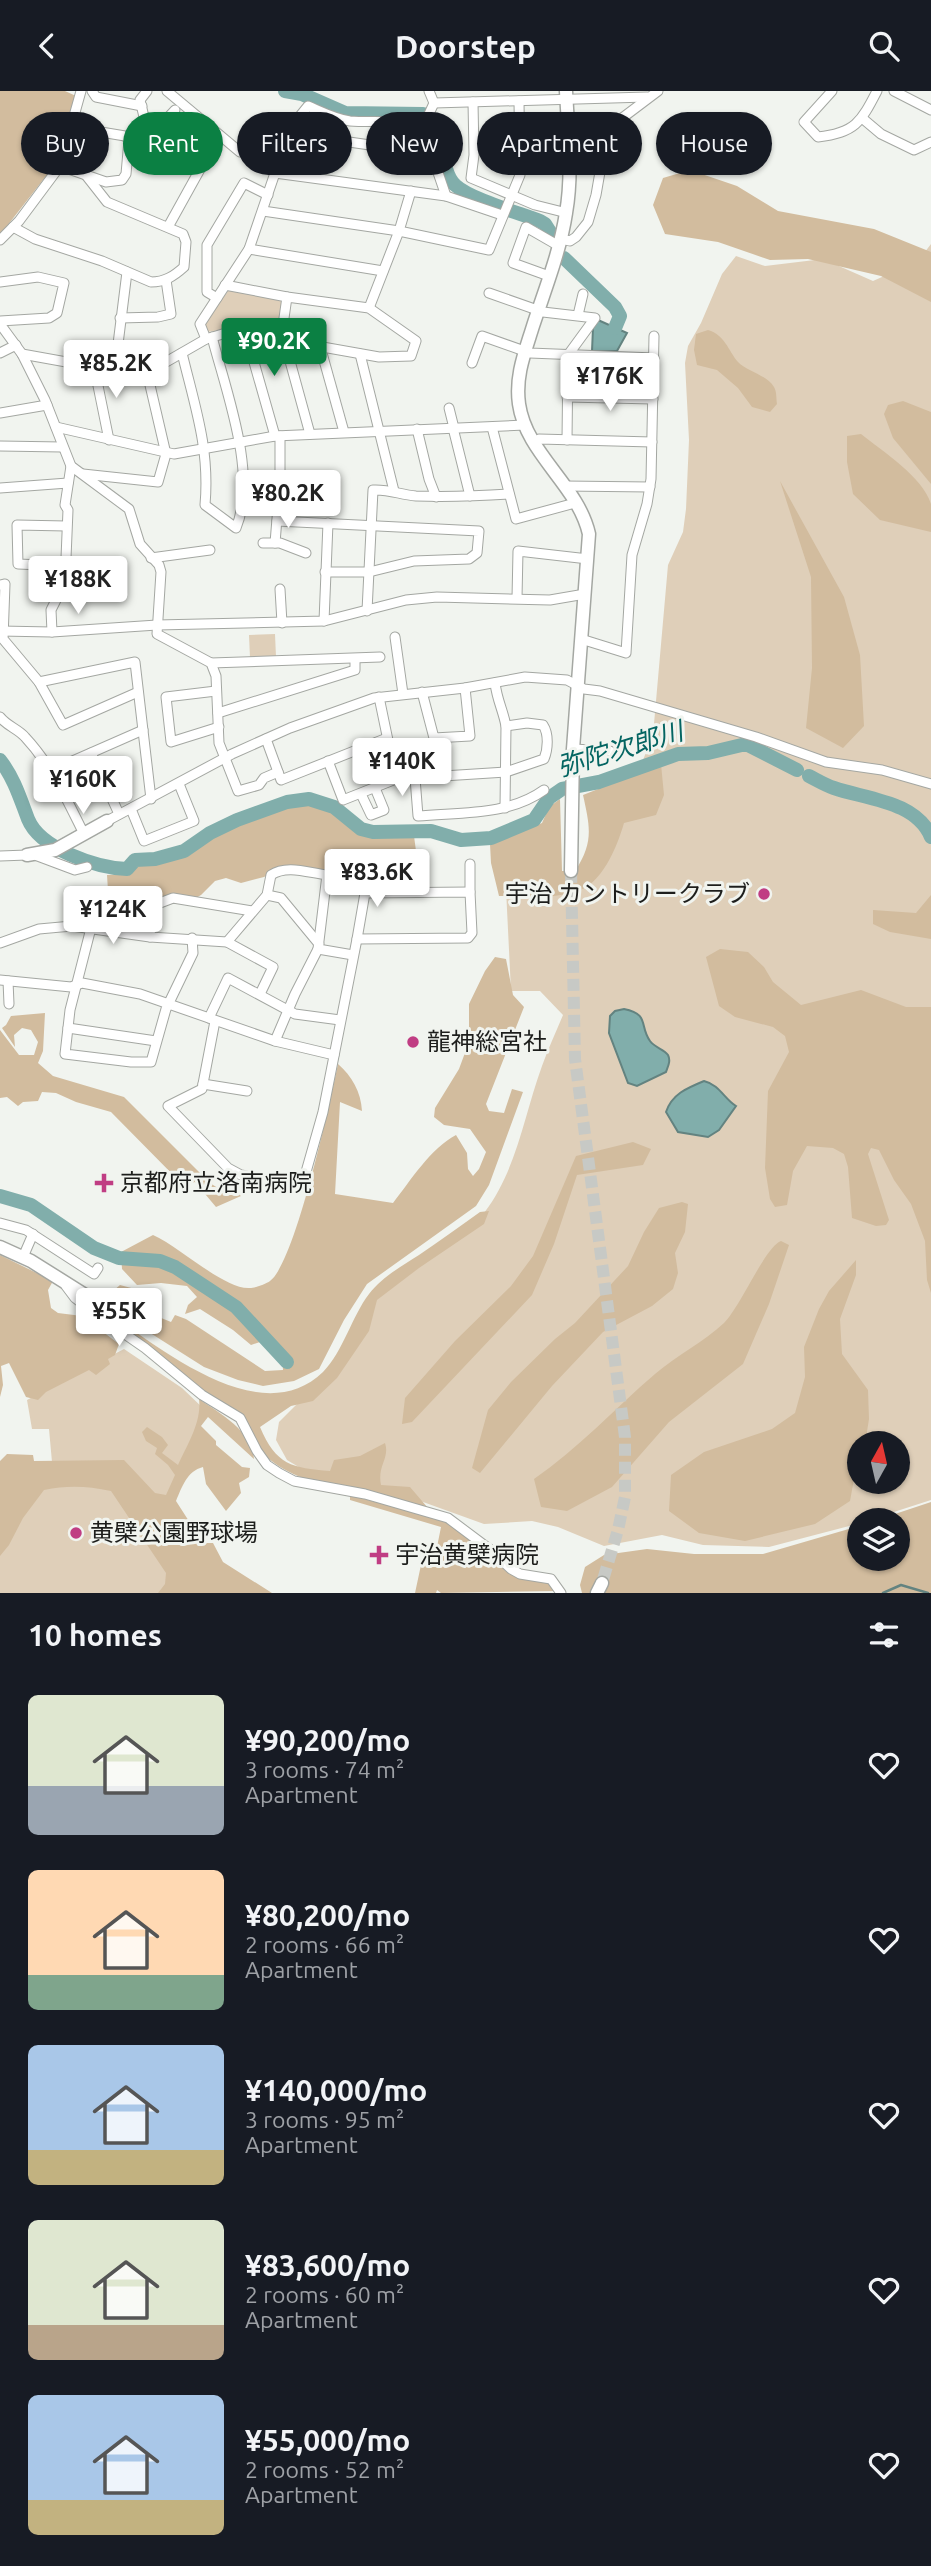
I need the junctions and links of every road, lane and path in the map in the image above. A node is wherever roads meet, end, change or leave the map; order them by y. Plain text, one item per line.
1 (81, 91) edge
2 (92, 91) edge
3 (147, 91) edge
4 (429, 91) edge
5 (658, 91) edge
6 (832, 91) edge
7 (877, 91) edge
8 (169, 92) edge
9 (898, 92) edge
10 (566, 95) edge
11 (647, 97) junction
12 (519, 101) junction
13 (472, 102) junction
14 (433, 105) junction
15 (142, 106) junction
16 (931, 110) edge
17 (75, 112) edge
18 (143, 112) edge
19 (192, 112) edge
20 (303, 112) edge
21 (322, 112) edge
22 (430, 112) edge
23 (628, 112) edge
24 (862, 118) junction
25 (223, 138) edge
26 (931, 142) edge
27 (237, 150) edge
28 (53, 175) edge
29 (86, 175) edge
30 (88, 175) edge
31 (125, 175) edge
32 (196, 175) edge
33 (274, 175) edge
34 (290, 175) edge
35 (440, 175) edge
36 (569, 175) edge
37 (599, 175) edge
38 (411, 191) junction
39 (268, 195) junction
40 (446, 196) junction
41 (510, 197) junction
42 (263, 211) junction
43 (566, 213) junction
44 (502, 214) junction
45 (13, 227) junction
46 (167, 227) junction
47 (399, 231) junction
48 (0, 240) edge
49 (560, 242) junction
50 (249, 249) junction
51 (383, 271) junction
52 (127, 272) junction
53 (549, 276) junction
54 (166, 280) junction
55 (0, 282) edge
56 (225, 285) junction
57 (489, 293) dead end
58 (583, 294) dead end
59 (287, 297) junction
60 (217, 298) junction
61 (369, 308) junction
62 (538, 311) junction
63 (578, 315) junction
64 (120, 317) junction
65 (0, 322) edge
66 (244, 327) junction
67 (282, 332) junction
68 (654, 336) dead end
69 (209, 338) junction
70 (16, 345) junction
71 (320, 347) junction
72 (526, 351) junction
73 (0, 353) edge
74 (183, 353) junction
75 (22, 354) junction
76 (360, 354) junction
77 (568, 355) junction
78 (654, 358) junction
79 (472, 363) dead end
80 (94, 366) junction
81 (115, 368) junction
82 (146, 368) junction
83 (567, 397) junction
84 (653, 399) junction
85 (47, 405) junction
86 (449, 408) dead end
87 (0, 413) edge
88 (525, 425) junction
89 (56, 427) junction
90 (492, 427) junction
91 (454, 428) junction
92 (417, 429) junction
93 (381, 431) junction
94 (344, 432) junction
95 (310, 434) junction
96 (277, 436) junction
97 (109, 440) junction
98 (567, 440) junction
99 (534, 442) junction
100 (652, 442) junction
101 (239, 444) junction
102 (0, 446) edge
103 (62, 447) junction
104 (205, 449) junction
105 (166, 454) junction
106 (71, 466) junction
107 (83, 474) junction
108 (280, 482) junction
109 (68, 483) junction
110 (333, 485) dead end
111 (564, 486) junction
112 (650, 487) junction
113 (0, 488) edge
114 (394, 491) junction
115 (509, 494) junction
116 (470, 496) junction
117 (436, 497) junction
118 (575, 503) junction
119 (277, 521) junction
120 (328, 523) junction
121 (372, 525) junction
122 (66, 526) junction
123 (263, 543) dead end
124 (275, 543) junction
125 (210, 550) dead end
126 (306, 553) dead end
127 (151, 558) junction
128 (589, 559) junction
129 (65, 566) junction
130 (326, 572) junction
131 (369, 572) junction
132 (0, 585) edge
133 (280, 589) dead end
134 (585, 594) junction
135 (516, 599) junction
136 (367, 611) junction
137 (324, 621) junction
138 (282, 623) junction
139 (158, 625) junction
140 (1, 631) edge
141 (52, 632) junction
142 (395, 637) dead end
143 (581, 639) junction
144 (380, 657) dead end
145 (355, 659) junction
146 (211, 663) junction
147 (39, 682) junction
148 (495, 683) junction
149 (577, 685) junction
150 (465, 688) junction
151 (216, 691) junction
152 (138, 692) junction
153 (422, 692) junction
154 (402, 694) junction
155 (379, 697) junction
156 (218, 712) junction
157 (0, 717) edge
158 (506, 726) junction
159 (219, 727) junction
160 (143, 730) junction
161 (387, 738) junction
162 (266, 739) junction
163 (573, 749) junction
164 (610, 751) dead end
165 (91, 753) junction
166 (224, 758) junction
167 (328, 761) junction
168 (52, 770) junction
169 (278, 772) junction
170 (506, 772) junction
171 (415, 778) junction
172 (396, 779) junction
173 (179, 784) junction
174 (931, 784) edge
175 (375, 788) junction
176 (544, 790) dead end
177 (361, 794) junction
178 (151, 799) junction
179 (505, 808) junction
180 (131, 809) junction
181 (113, 818) junction
182 (80, 837) junction
183 (37, 854) junction
184 (0, 856) edge
185 (470, 864) dead end
186 (87, 867) dead end
187 (571, 871) tunnel mouth
188 (470, 892) junction
189 (267, 895) junction
190 (252, 911) junction
191 (91, 928) junction
192 (150, 937) junction
193 (192, 938) junction
194 (357, 939) junction
195 (227, 942) junction
196 (0, 943) edge
197 (318, 947) junction
198 (353, 955) junction
199 (4, 981) edge
200 (77, 985) junction
201 (260, 993) junction
202 (169, 1003) junction
203 (9, 1004) dead end
204 (288, 1010) junction
205 (212, 1019) junction
206 (340, 1020) junction
207 (68, 1028) junction
208 (156, 1041) junction
209 (275, 1041) junction
210 (334, 1055) junction
211 (203, 1084) junction
212 (247, 1091) dead end
213 (0, 1223) edge
214 (33, 1234) junction
215 (0, 1247) edge
216 (23, 1257) junction
217 (98, 1268) dead end
218 (61, 1279) junction
219 (128, 1322) dead end
220 (561, 1593) edge

1 - 17 street
2 - 15 street
3 - 15 street
4 - 14 street
5 - 11 street
6 - 24 street
7 - 24 street
8 - 19 street
9 - 16 street
10 - 11 street
10 - 12 street
11 - 23 street
12 - 13 street
12 - 41 street
13 - 14 street
13 - 41 street
14 - 22 street
15 - 18 street
20 - 21 street
24 - 26 street
25 - 27 street
28 - 45 street
29 - 46 street
30 - 31 street
32 - 46 street
33 - 39 street
34 - 38 street
35 - 40 street
36 - 43 street
37 - 49 street
38 - 40 street
38 - 47 street
39 - 42 street
39 - 60 street
40 - 44 street
41 - 43 street
41 - 44 street
42 - 47 street
42 - 50 street
43 - 49 street
44 - 47 street
45 - 48 street
45 - 52 street
46 - 54 street
47 - 51 street
49 - 53 street
49 - 53 street
50 - 51 street
50 - 56 street
51 - 61 street
52 - 54 street
52 - 64 street
53 - 62 street
54 - 64 street
55 - 65 street
56 - 59 street
56 - 60 street
57 - 62 street
58 - 63 street
59 - 61 street
59 - 67 street
60 - 69 street
61 - 76 street
62 - 63 street
62 - 72 street
63 - 77 street
64 - 81 street
65 - 70 street
66 - 67 street
66 - 69 street
66 - 96 street
67 - 71 street
67 - 95 street
68 - 78 street
69 - 74 street
69 - 101 street
70 - 73 street
70 - 75 street
71 - 76 street
71 - 94 street
72 - 77 street
72 - 79 street
72 - 88 street
74 - 82 street
74 - 104 street
75 - 80 street
75 - 85 street
76 - 93 street
77 - 78 street
77 - 83 street
78 - 84 street
80 - 81 street
80 - 97 street
81 - 82 street
82 - 105 street
83 - 84 street
83 - 98 street
84 - 100 street
85 - 87 street
85 - 89 street
86 - 91 street
88 - 90 street
88 - 99 street
89 - 97 street
89 - 103 street
90 - 91 street
90 - 115 street
91 - 92 street
91 - 116 street
92 - 93 street
92 - 117 street
93 - 94 street
93 - 114 street
94 - 95 street
95 - 96 street
96 - 101 street
96 - 108 street
97 - 105 street
98 - 99 street
98 - 100 street
99 - 111 street
100 - 112 street
101 - 104 street
101 - 104 street
102 - 103 street
103 - 106 street
104 - 105 street
105 - 107 street
106 - 107 street
106 - 109 street
107 - 127 street
108 - 110 street
108 - 119 street
109 - 113 street
109 - 122 street
111 - 112 street
111 - 118 street
112 - 143 street
114 - 117 street
114 - 121 street
115 - 116 street
115 - 118 street
116 - 117 street
118 - 128 street
119 - 120 street
119 - 124 street
120 - 121 street
120 - 130 street
121 - 131 street
121 - 131 street
122 - 129 street
122 - 129 street
123 - 124 street
124 - 126 street
125 - 127 street
127 - 139 street
128 - 134 street
128 - 135 street
129 - 141 street
130 - 131 street
130 - 137 street
131 - 136 street
132 - 140 street
133 - 138 street
134 - 135 street
134 - 143 street
135 - 136 street
136 - 137 street
137 - 138 street
138 - 139 street
139 - 141 street
139 - 146 street
140 - 141 street
140 - 147 street
142 - 154 street
143 - 149 street
144 - 145 street
145 - 146 street
145 - 156 street
146 - 151 street
147 - 152 street
147 - 152 street
148 - 149 street
148 - 150 street
148 - 158 street
149 - 163 street
149 - 174 street
150 - 153 street
150 - 153 street
151 - 156 street
151 - 159 street
152 - 160 street
153 - 154 street
154 - 155 street
155 - 161 street
155 - 162 street
156 - 159 street
157 - 168 street
158 - 170 street
158 - 170 street
159 - 166 street
160 - 165 street
160 - 178 street
161 - 167 street
161 - 172 street
162 - 166 street
162 - 169 street
163 - 164 street
163 - 187 street
165 - 168 street
165 - 181 street
166 - 169 street
166 - 173 street
167 - 169 street
167 - 177 street
168 - 182 street
170 - 171 street
170 - 179 street
171 - 172 street
171 - 179 street
172 - 175 street
173 - 178 street
173 - 180 street
175 - 177 street
175 - 177 street
176 - 179 street
178 - 180 street
180 - 181 street
181 - 182 street
182 - 183 street
183 - 184 street
183 - 186 street
185 - 188 street
188 - 194 street
188 - 194 street
189 - 190 street
189 - 197 street
189 - 197 street
190 - 192 street
190 - 195 street
191 - 192 street
191 - 196 street
191 - 200 street
192 - 193 street
193 - 195 street
193 - 202 street
194 - 198 street
195 - 201 street
197 - 198 street
197 - 204 street
198 - 206 street
199 - 200 street
199 - 203 street
200 - 202 street
200 - 207 street
201 - 204 street
201 - 205 street
202 - 205 street
202 - 208 street
204 - 206 street
204 - 209 street
205 - 209 street
205 - 211 street
206 - 210 street
207 - 208 street
207 - 208 street
209 - 210 street
210 - 211 street
211 - 212 street
213 - 214 street
214 - 216 street
214 - 217 street
215 - 216 street
216 - 218 street
218 - 219 street
218 - 220 street

